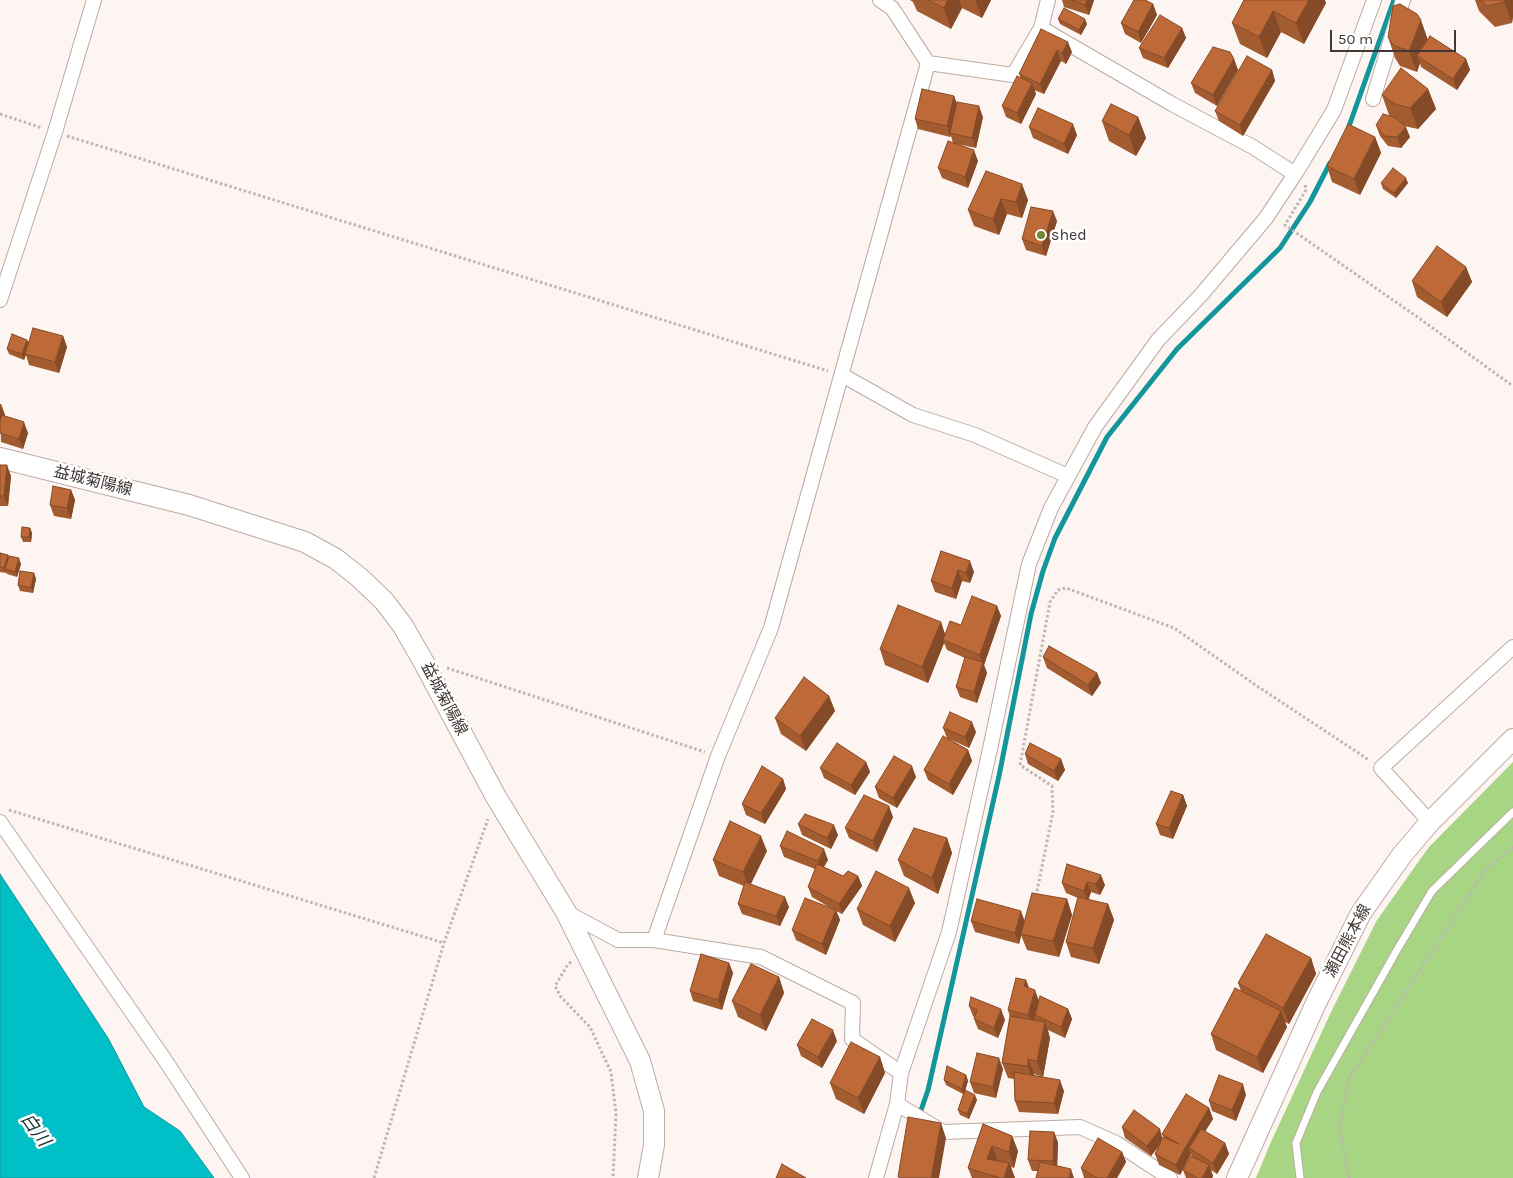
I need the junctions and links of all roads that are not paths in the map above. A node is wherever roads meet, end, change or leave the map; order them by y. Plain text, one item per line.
1 (94, 0) edge
2 (880, 0) edge
3 (1048, 0) edge
4 (1374, 0) edge
5 (1403, 0) edge
6 (1041, 28) junction
7 (928, 64) junction
8 (1373, 98) dead end
9 (1295, 174) junction
10 (0, 300) edge
11 (842, 375) junction
12 (0, 458) edge
13 (1068, 476) junction
14 (1513, 647) edge
15 (1513, 739) edge
16 (1513, 812) edge
17 (0, 822) edge
18 (1430, 822) junction
19 (566, 912) junction
20 (654, 940) junction
21 (901, 1073) junction
22 (897, 1104) junction
23 (242, 1178) edge
24 (648, 1178) edge
25 (876, 1178) edge
26 (1170, 1178) edge
27 (1237, 1178) edge
28 (1300, 1178) edge

1 - 10 street
2 - 7 street
3 - 6 street
4 - 9 street
5 - 8 street
6 - 7 street
6 - 9 street
7 - 11 street
9 - 13 street
11 - 13 street
11 - 20 street
12 - 19 main road, 益城菊陽線
13 - 21 street
14 - 18 street
15 - 18 main road, 瀬田熊本線
16 - 28 lane
17 - 23 street
18 - 27 main road, 瀬田熊本線
19 - 20 street
19 - 24 main road, 益城菊陽線
20 - 21 street
21 - 22 street
22 - 25 street
22 - 26 street

